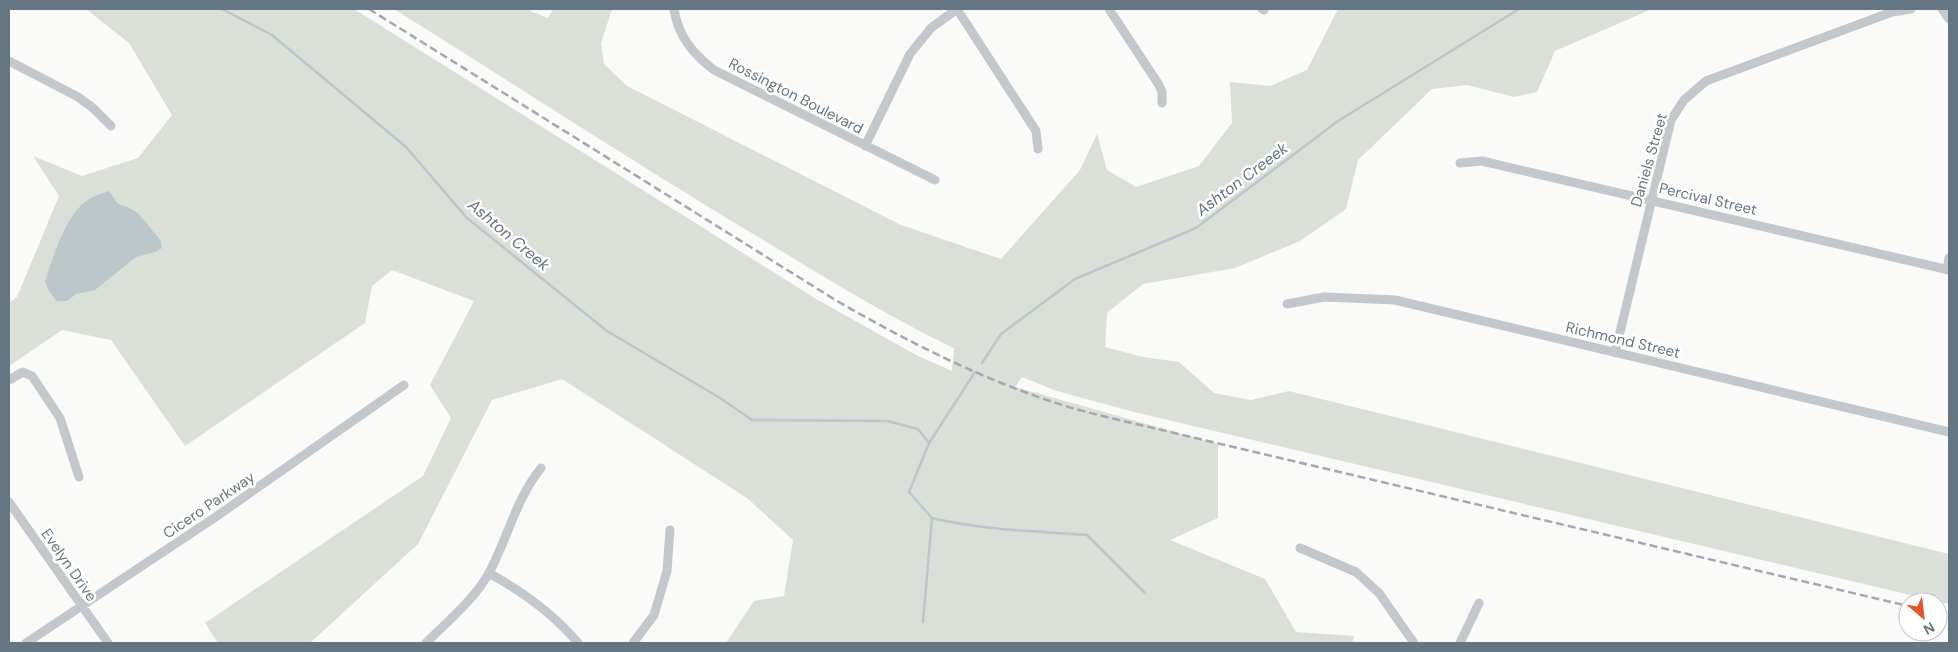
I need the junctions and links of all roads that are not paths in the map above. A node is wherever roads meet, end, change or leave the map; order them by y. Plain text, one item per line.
1 (674, 9) edge
2 (957, 9) edge
3 (1109, 9) edge
4 (1911, 9) edge
5 (1942, 9) edge
6 (1949, 19) edge
7 (9, 61) edge
8 (1162, 103) dead end
9 (111, 126) dead end
10 (865, 146) junction
11 (1038, 149) dead end
12 (1460, 163) dead end
13 (935, 180) dead end
14 (1651, 199) junction
15 (1949, 258) edge
16 (1948, 270) edge
17 (1288, 304) dead end
18 (1615, 353) junction
19 (9, 380) edge
20 (404, 385) dead end
21 (1949, 432) edge
22 (541, 468) dead end
23 (79, 477) dead end
24 (9, 502) edge
25 (670, 530) dead end
26 (1300, 548) dead end
27 (489, 573) junction
28 (1479, 602) dead end
29 (82, 607) junction
30 (26, 643) edge
31 (108, 643) edge
32 (426, 643) edge
33 (578, 643) edge
34 (633, 643) edge
35 (1414, 643) edge
36 (1460, 643) edge

1 - 10 street, Rossington Boulevard
2 - 10 street
2 - 11 street
3 - 8 street
4 - 14 street, Daniels Street
5 - 6 street
7 - 9 street
10 - 13 street, Rossington Boulevard
12 - 14 street, Percival Street
14 - 16 street, Percival Street
14 - 18 street, Daniels Street
15 - 16 street
17 - 18 street, Richmond Street
18 - 21 street, Richmond Street
19 - 23 street
20 - 29 street, Cicero Parkway
22 - 27 street
24 - 29 street, Evelyn Drive
25 - 34 street
26 - 35 street
27 - 32 street
27 - 33 street
28 - 36 street
29 - 30 street, Cicero Parkway
29 - 31 street, Evelyn Drive

